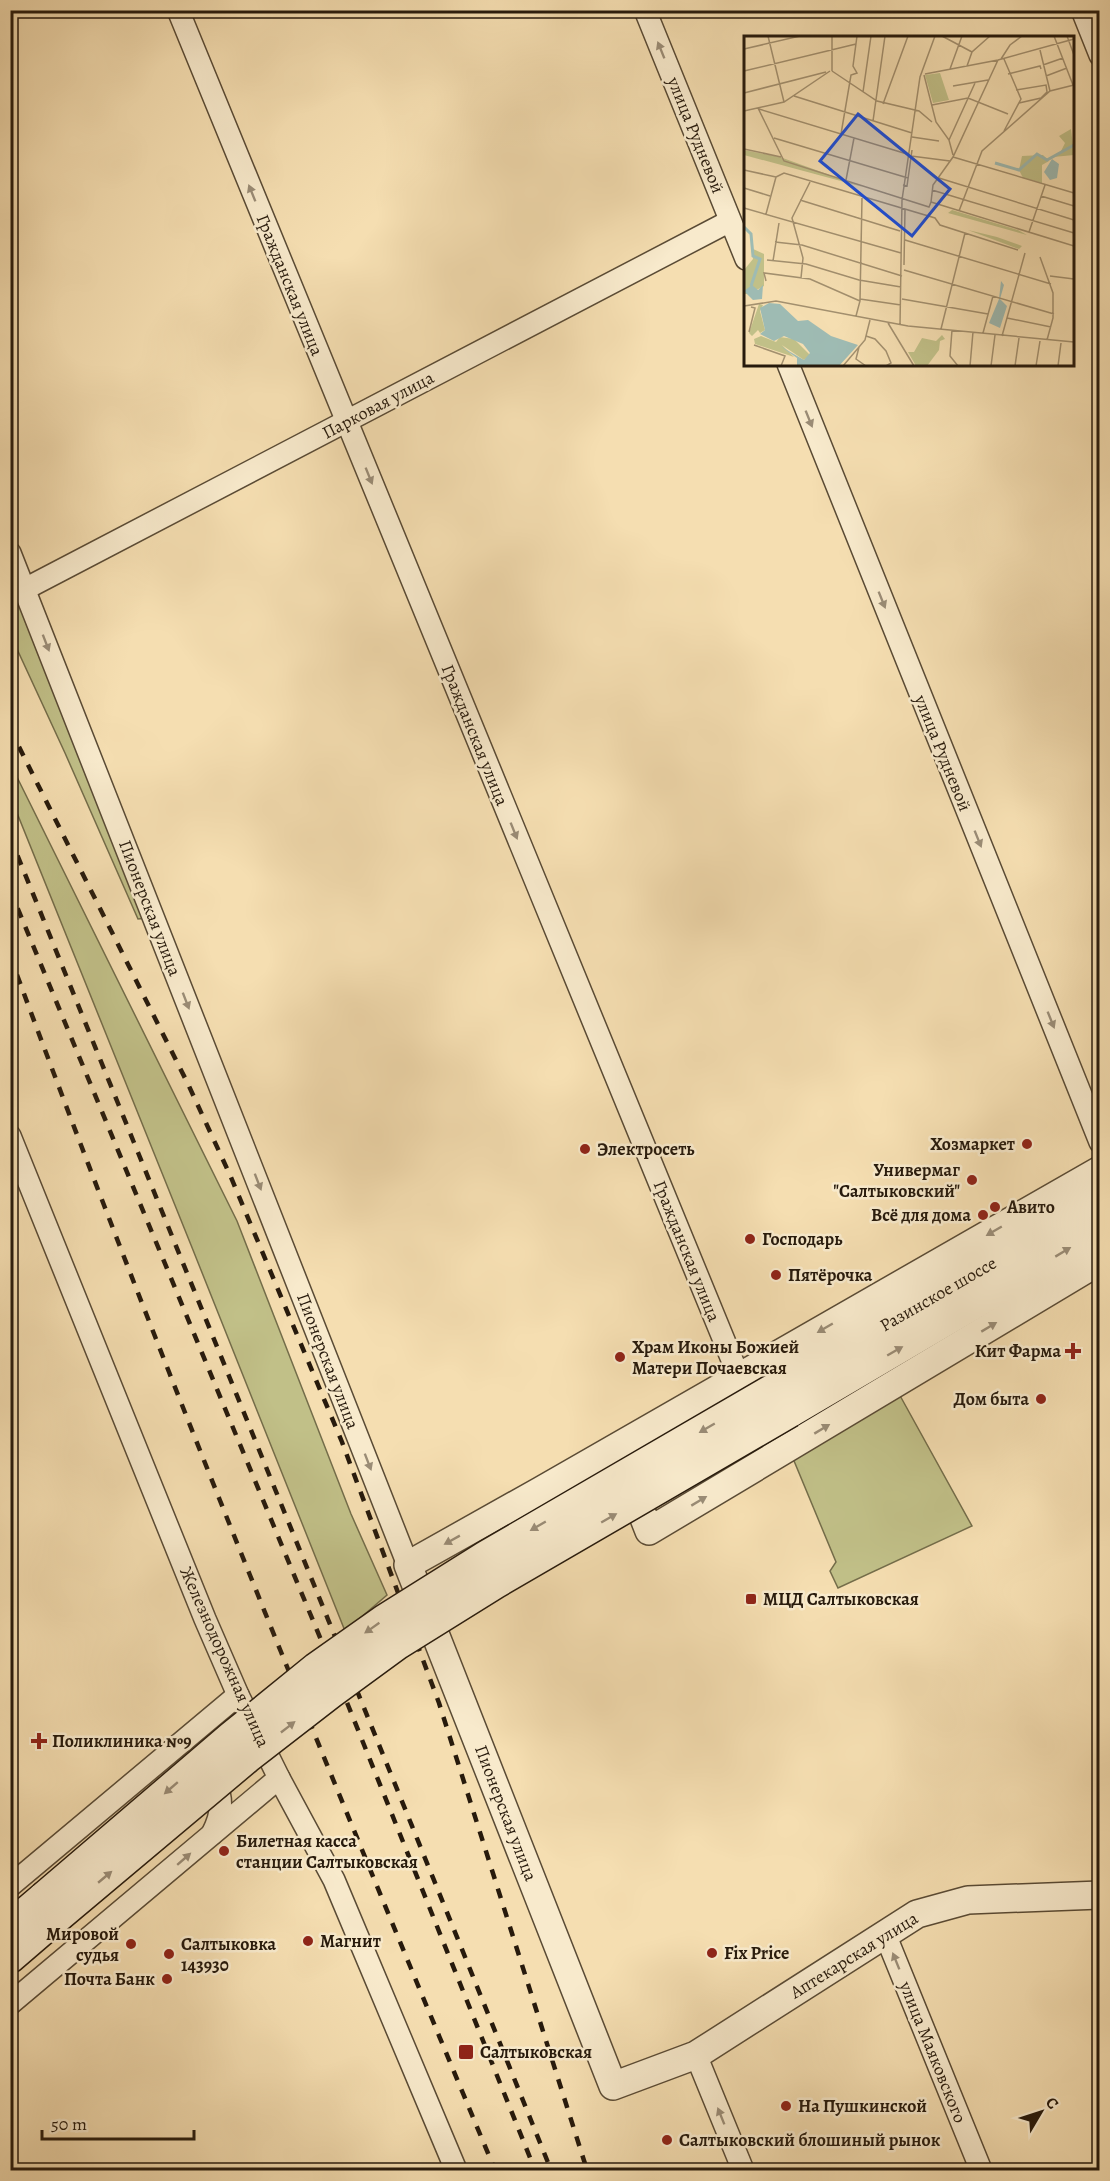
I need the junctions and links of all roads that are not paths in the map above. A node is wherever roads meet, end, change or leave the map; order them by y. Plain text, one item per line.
1 (178, 10) edge
2 (645, 10) edge
3 (1082, 10) edge
4 (1100, 55) edge
5 (730, 221) junction
6 (744, 255) edge
7 (789, 366) edge
8 (346, 422) junction
9 (10, 553) edge
10 (25, 589) junction
11 (10, 1136) edge
12 (1100, 1142) edge
13 (1100, 1170) edge
14 (1100, 1199) edge
15 (1100, 1230) edge
16 (1100, 1261) edge
17 (739, 1377) junction
18 (783, 1400) junction
19 (616, 1448) junction
20 (772, 1459) junction
21 (540, 1491) junction
22 (408, 1565) junction
23 (426, 1610) junction
24 (238, 1695) junction
25 (153, 1766) junction
26 (279, 1778) junction
27 (212, 1835) junction
28 (10, 1886) edge
29 (1100, 1895) edge
30 (52, 1906) junction
31 (10, 1926) edge
32 (885, 1934) junction
33 (10, 1958) edge
34 (10, 2004) edge
35 (696, 2055) junction
36 (456, 2170) edge
37 (743, 2170) edge
38 (981, 2170) edge

8 -> 1 street, Гражданская улица
5 -> 2 street, улица Рудневой
3 - 4 street
5 - 6 street, улица Рудневой
5 - 8 street, Парковая улица
7 -> 12 street, улица Рудневой
8 - 10 street, Парковая улица
8 -> 17 street, Гражданская улица
9 - 10 street, Пионерская улица
10 -> 22 street, Пионерская улица
11 - 24 street, Железнодорожная улица
13 -> 17 street
14 - 18 main road, Разинское шоссе
18 -> 15 main road, Разинское шоссе
20 -> 16 street
17 - 19 street
17 - 20 street, Гражданская улица
18 - 30 main road, bridge
19 -> 20 street
19 - 21 street
21 -> 22 street
23 -> 21 street
22 - 23 street, Пионерская улица
23 - 35 street, Пионерская улица
24 - 25 street
24 - 26 street, Железнодорожная улица
25 - 27 street
25 - 28 street
26 - 27 street
26 - 36 street, Железнодорожная улица
34 -> 27 street
29 - 32 street, Аптекарская улица
30 - 31 main road
30 - 33 main road
32 - 35 street, Аптекарская улица
38 -> 32 street, улица Маяковского
37 -> 35 street

